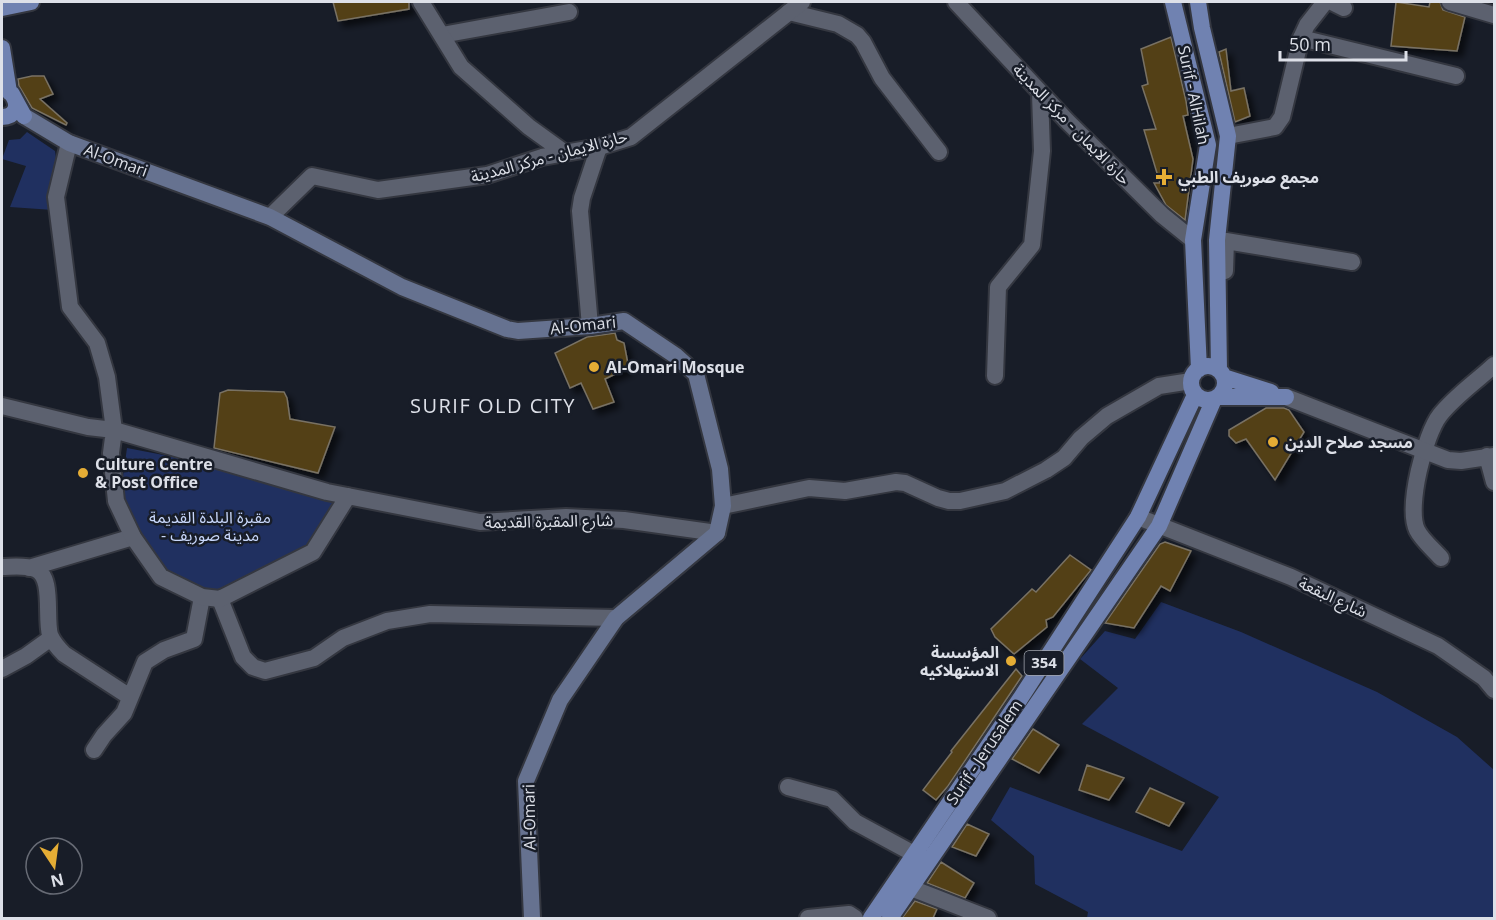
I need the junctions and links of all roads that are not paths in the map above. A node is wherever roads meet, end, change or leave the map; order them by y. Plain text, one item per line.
1 (31, 2) edge
2 (421, 2) edge
3 (956, 2) edge
4 (1173, 2) edge
5 (1198, 2) edge
6 (1325, 2) edge
7 (1450, 2) edge
8 (796, 7) edge
9 (2, 8) edge
10 (569, 12) dead end
11 (1494, 15) edge
12 (442, 35) junction
13 (1301, 38) junction
14 (2, 48) edge
15 (1456, 76) dead end
16 (1040, 94) junction
17 (11, 107) edge
18 (1228, 136) junction
19 (69, 143) junction
20 (599, 147) junction
21 (939, 152) dead end
22 (565, 153) junction
23 (270, 217) junction
24 (1193, 240) junction
25 (1352, 262) dead end
26 (1218, 272) junction
27 (590, 326) junction
28 (1494, 365) edge
29 (1221, 374) junction
30 (995, 376) dead end
31 (1195, 382) junction
32 (1286, 397) junction
33 (1216, 398) junction
34 (2, 406) edge
35 (114, 430) junction
36 (1425, 452) junction
37 (1491, 456) edge
38 (1494, 482) edge
39 (348, 496) junction
40 (723, 506) junction
41 (1138, 517) junction
42 (1160, 526) junction
43 (717, 533) junction
44 (133, 537) junction
45 (1441, 558) dead end
46 (2, 567) edge
47 (29, 568) junction
48 (202, 597) junction
49 (220, 598) junction
50 (616, 618) junction
51 (51, 638) junction
52 (2, 669) edge
53 (1494, 690) edge
54 (130, 697) junction
55 (94, 750) dead end
56 (788, 787) dead end
57 (914, 854) junction
58 (911, 888) junction
59 (532, 918) edge
60 (808, 918) edge
61 (855, 918) edge
62 (871, 918) edge
63 (890, 918) edge
64 (988, 918) edge

1 - 9 main road
2 - 12 street
3 - 16 street, حارة الايمان - مركز المدينة
4 - 24 main road, Surif - AlHilah / 354
5 - 18 main road, Surif - AlHilah
6 - 13 street
7 - 11 street
8 - 20 street, حارة الايمان - مركز المدينة
8 - 21 street
10 - 12 street
12 - 22 street
13 - 15 street
13 - 18 street
14 - 17 main road
16 - 24 street, حارة الايمان - مركز المدينة
16 - 30 street
17 - 19 main road, Al-Omari
18 - 26 main road, Surif - AlHilah
19 - 23 main road, Al-Omari
19 - 35 street
20 - 22 street, حارة الايمان - مركز المدينة
20 - 27 street
22 - 23 street, حارة الايمان - مركز المدينة
23 - 27 main road, Al-Omari
24 - 26 main road
24 - 31 main road, Surif - AlHilah / 354
25 - 26 street
26 - 29 main road, Surif - AlHilah
27 - 40 main road, Al-Omari
28 - 36 street
29 - 31 main road
29 - 32 main road
29 - 33 main road, 354
31 - 33 main road
31 - 40 street
31 - 41 main road, Surif - Jerusalem / 354
32 - 33 main road
32 - 36 street
33 - 42 main road, Surif - Jerusalem / 354
34 - 35 street, شارع المقبرة القديمة
35 - 39 street, شارع المقبرة القديمة
35 - 44 street
36 - 37 street
36 - 45 street
37 - 38 street
39 - 43 street, شارع المقبرة القديمة
39 - 49 street
40 - 43 main road, Al-Omari
41 - 42 street, شارع البقعة
41 - 57 main road, Surif - Jerusalem / 354
42 - 53 street, شارع البقعة
42 - 58 main road, Surif - Jerusalem / 354
43 - 50 main road, Al-Omari
44 - 47 street
44 - 48 street
46 - 47 street
47 - 51 street
48 - 49 street
48 - 54 street
49 - 50 street
50 - 59 main road, Al-Omari
51 - 52 street
51 - 54 street
54 - 55 street
56 - 57 street
57 - 62 main road, Surif - Jerusalem / 354
58 - 63 main road, Surif - Jerusalem / 354
58 - 64 street
60 - 61 street

